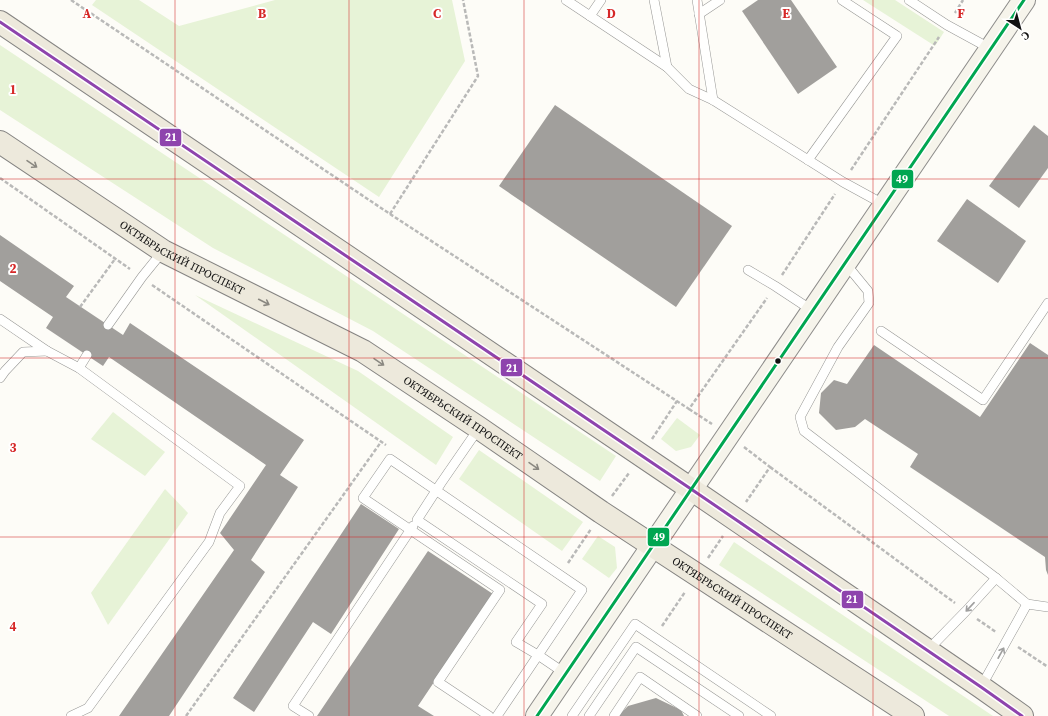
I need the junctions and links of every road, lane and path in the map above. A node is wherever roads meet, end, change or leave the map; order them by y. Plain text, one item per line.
1 (71, 0) edge
2 (463, 0) edge
3 (566, 0) edge
4 (601, 0) edge
5 (654, 0) edge
6 (697, 0) edge
7 (720, 0) edge
8 (842, 0) edge
9 (909, 0) edge
10 (963, 0) edge
11 (1024, 0) edge
12 (699, 14) junction
13 (590, 16) junction
14 (0, 22) edge
15 (947, 25) junction
16 (990, 49) junction
17 (666, 67) junction
18 (713, 100) junction
19 (0, 142) edge
20 (808, 160) junction
21 (0, 178) edge
22 (843, 182) junction
23 (885, 205) junction
24 (390, 214) junction
25 (163, 251) junction
26 (115, 259) junction
27 (845, 263) junction
28 (748, 270) dead end
29 (142, 277) junction
30 (775, 286) junction
31 (1048, 303) edge
32 (80, 307) dead end
33 (813, 311) junction
34 (0, 319) edge
35 (108, 325) dead end
36 (881, 331) dead end
37 (48, 351) junction
38 (87, 355) dead end
39 (79, 368) junction
40 (0, 378) edge
41 (677, 401) junction
42 (479, 428) junction
43 (381, 442) junction
44 (387, 446) dead end
45 (641, 455) junction
46 (770, 467) dead end
47 (691, 488) junction
48 (436, 491) junction
49 (601, 512) junction
50 (417, 520) junction
51 (411, 530) junction
52 (653, 546) junction
53 (565, 568) dead end
54 (996, 578) junction
55 (1027, 604) junction
56 (1048, 607) edge
57 (966, 611) junction
58 (1008, 640) junction
59 (927, 651) junction
60 (538, 655) junction
61 (1048, 667) edge
62 (566, 674) junction
63 (981, 687) junction
64 (71, 716) edge
65 (186, 716) edge
66 (309, 716) edge
67 (489, 716) edge
68 (497, 716) edge
69 (537, 716) edge
70 (572, 716) edge
71 (589, 716) edge
72 (614, 716) edge
73 (697, 716) edge
74 (739, 716) edge
75 (771, 716) edge
76 (913, 716) edge
77 (1022, 716) edge

1 - 24 path
2 - 24 path
3 - 13 lane
4 - 13 lane
5 - 17 lane
6 - 12 lane
7 - 12 lane
8 - 20 lane
9 - 15 lane
10 - 15 path
11 - 16 street
12 - 18 lane
13 - 17 lane
14 - 45 main road
15 - 16 lane
15 - 22 path
16 - 23 street
17 - 18 lane
18 - 20 lane
19 -> 25 main road, ОКТЯБРЬСКИЙ ПРОСПЕКТ
20 - 22 lane
21 - 26 path
22 - 23 lane
22 - 30 path
23 - 27 street
24 - 41 path
25 - 29 lane
25 -> 42 main road, ОКТЯБРЬСКИЙ ПРОСПЕКТ
26 - 29 path
26 - 32 path
27 - 33 street
27 - 54 lane
28 - 30 lane
29 - 35 lane
29 - 43 path
30 - 33 lane
30 - 41 path
31 - 36 lane
33 - 47 street
34 - 37 lane
37 - 39 lane
37 - 40 lane
38 - 39 lane
39 - 64 lane
41 - 45 path
42 - 48 lane
42 -> 49 main road, ОКТЯБРЬСКИЙ ПРОСПЕКТ
43 - 44 path
43 - 65 path
45 - 47 main road
45 - 49 path
46 - 57 path
47 - 52 street
47 - 59 main road
48 - 50 lane
48 - 51 lane
48 - 60 lane
49 - 52 main road, ОКТЯБРЬСКИЙ ПРОСПЕКТ
49 - 53 path
50 - 51 lane
50 - 60 lane
51 - 66 lane
51 - 67 lane
52 - 62 street
52 - 76 main road, ОКТЯБРЬСКИЙ ПРОСПЕКТ
54 - 55 lane
54 -> 57 lane
55 - 56 lane
55 - 58 lane
57 - 58 path
57 - 59 lane
58 - 61 path
63 -> 58 lane
59 - 63 main road
60 - 62 lane
60 - 68 lane
62 - 69 street
63 - 77 main road
70 - 75 lane
71 - 74 lane
72 - 73 lane

